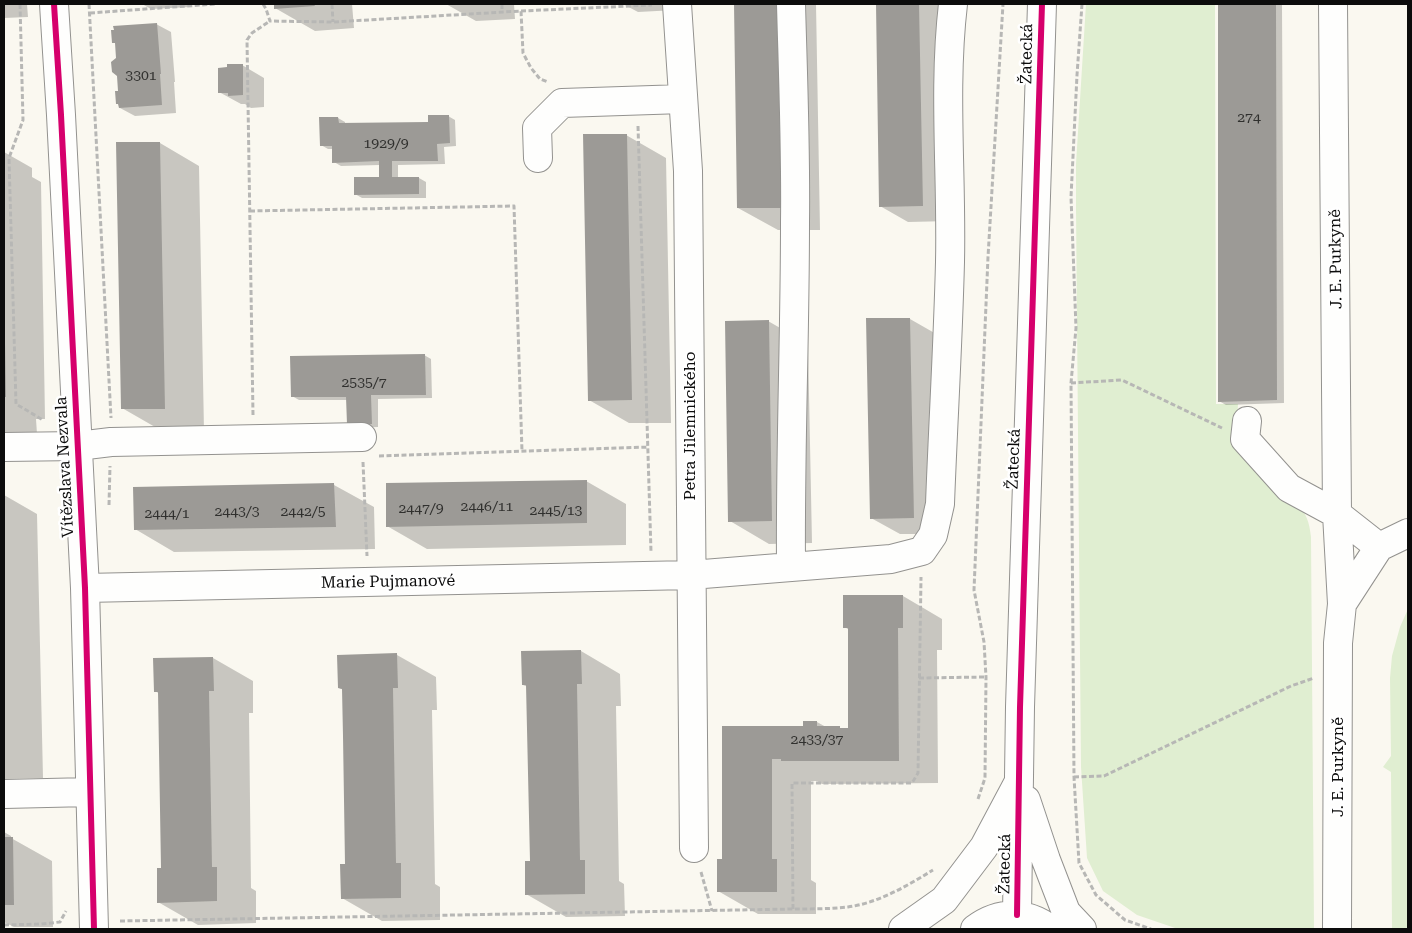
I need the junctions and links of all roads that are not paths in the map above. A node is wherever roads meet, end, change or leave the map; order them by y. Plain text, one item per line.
1 (54, 4) edge
2 (660, 4) edge
3 (791, 4) edge
4 (953, 4) edge
5 (1042, 4) edge
6 (1333, 4) edge
7 (683, 99) junction
8 (538, 158) dead end
9 (1246, 430) road end
10 (78, 446) junction
11 (4, 447) edge
12 (368, 447) road end
13 (1337, 514) junction
14 (1408, 533) edge
15 (1379, 547) junction
16 (791, 567) junction
17 (691, 575) junction
18 (85, 588) junction
19 (1342, 604) junction
20 (1020, 780) junction
21 (90, 792) junction
22 (4, 794) edge
23 (694, 848) road end
24 (1018, 915) junction
25 (94, 929) edge
26 (903, 929) edge
27 (975, 929) edge
28 (1050, 929) edge
29 (1082, 929) edge
30 (1338, 929) edge

1 - 10 street, Vítězslava Nezvala
2 - 7 street, Petra Jilemnického
3 - 16 street
4 - 16 street, Marie Pujmanové
5 - 20 street, Žatecká
6 - 13 street, J. E. Purkyně
7 - 8 street
7 - 17 street, Petra Jilemnického
9 - 13 street
10 - 11 street
10 - 12 street
10 - 18 street, Vítězslava Nezvala
13 - 15 street
13 - 19 street, J. E. Purkyně
14 - 15 street
15 - 19 street, J. E. Purkyně
16 - 17 street, Marie Pujmanové
17 - 18 street, Marie Pujmanové
17 - 23 street, Petra Jilemnického
18 - 21 street, Vítězslava Nezvala
19 - 30 street, J. E. Purkyně
20 - 24 street, Žatecká
20 - 26 street
20 - 29 street
21 - 22 street
21 - 25 street, Vítězslava Nezvala
24 - 27 street
24 - 28 street

